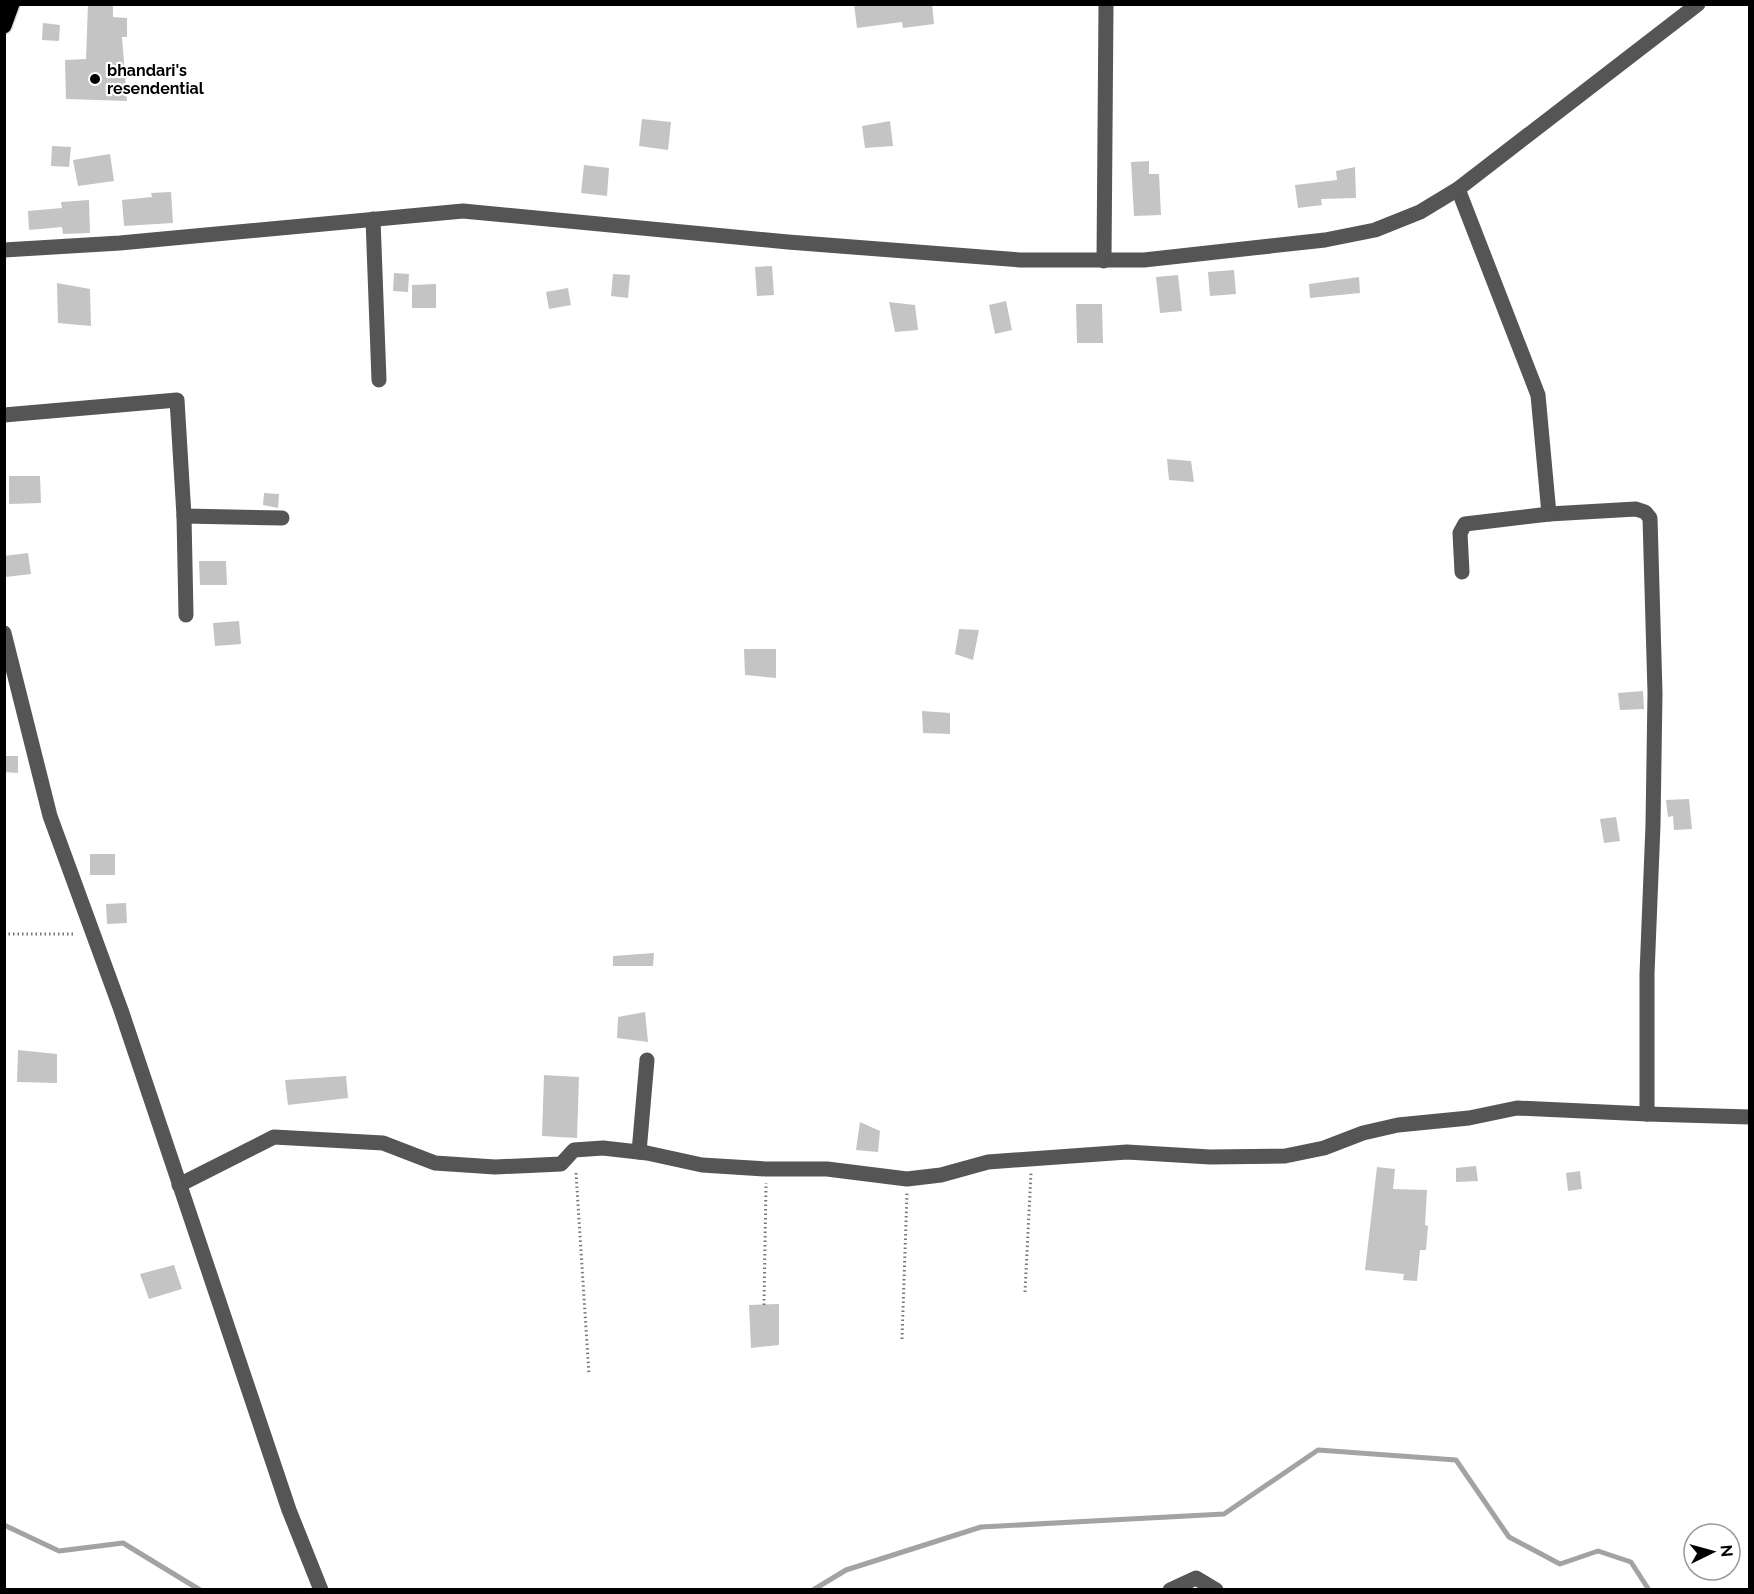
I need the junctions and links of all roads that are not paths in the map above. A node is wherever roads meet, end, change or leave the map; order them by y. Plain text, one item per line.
1 (12, 4) edge
2 (1106, 4) edge
3 (1698, 4) edge
4 (5, 24) edge
5 (1458, 189) junction
6 (373, 219) junction
7 (4, 250) edge
8 (1104, 261) junction
9 (379, 380) dead end
10 (4, 414) edge
11 (1549, 514) junction
12 (184, 516) junction
13 (282, 518) dead end
14 (1462, 572) dead end
15 (186, 615) dead end
16 (4, 633) edge
17 (647, 1060) dead end
18 (1647, 1114) junction
19 (1749, 1117) edge
20 (639, 1152) junction
21 (179, 1185) junction
22 (321, 1590) edge
23 (1170, 1590) edge
24 (1216, 1590) edge

1 - 4 main road
2 - 8 street
3 - 5 street
5 - 8 street
5 - 11 street
6 - 7 street
6 - 8 street
6 - 9 street
10 - 12 street
11 - 14 street
11 - 18 street
12 - 13 street
12 - 15 street
16 - 21 street
17 - 20 street
18 - 19 street
18 - 20 street
20 - 21 street
21 - 22 street
23 - 24 street

